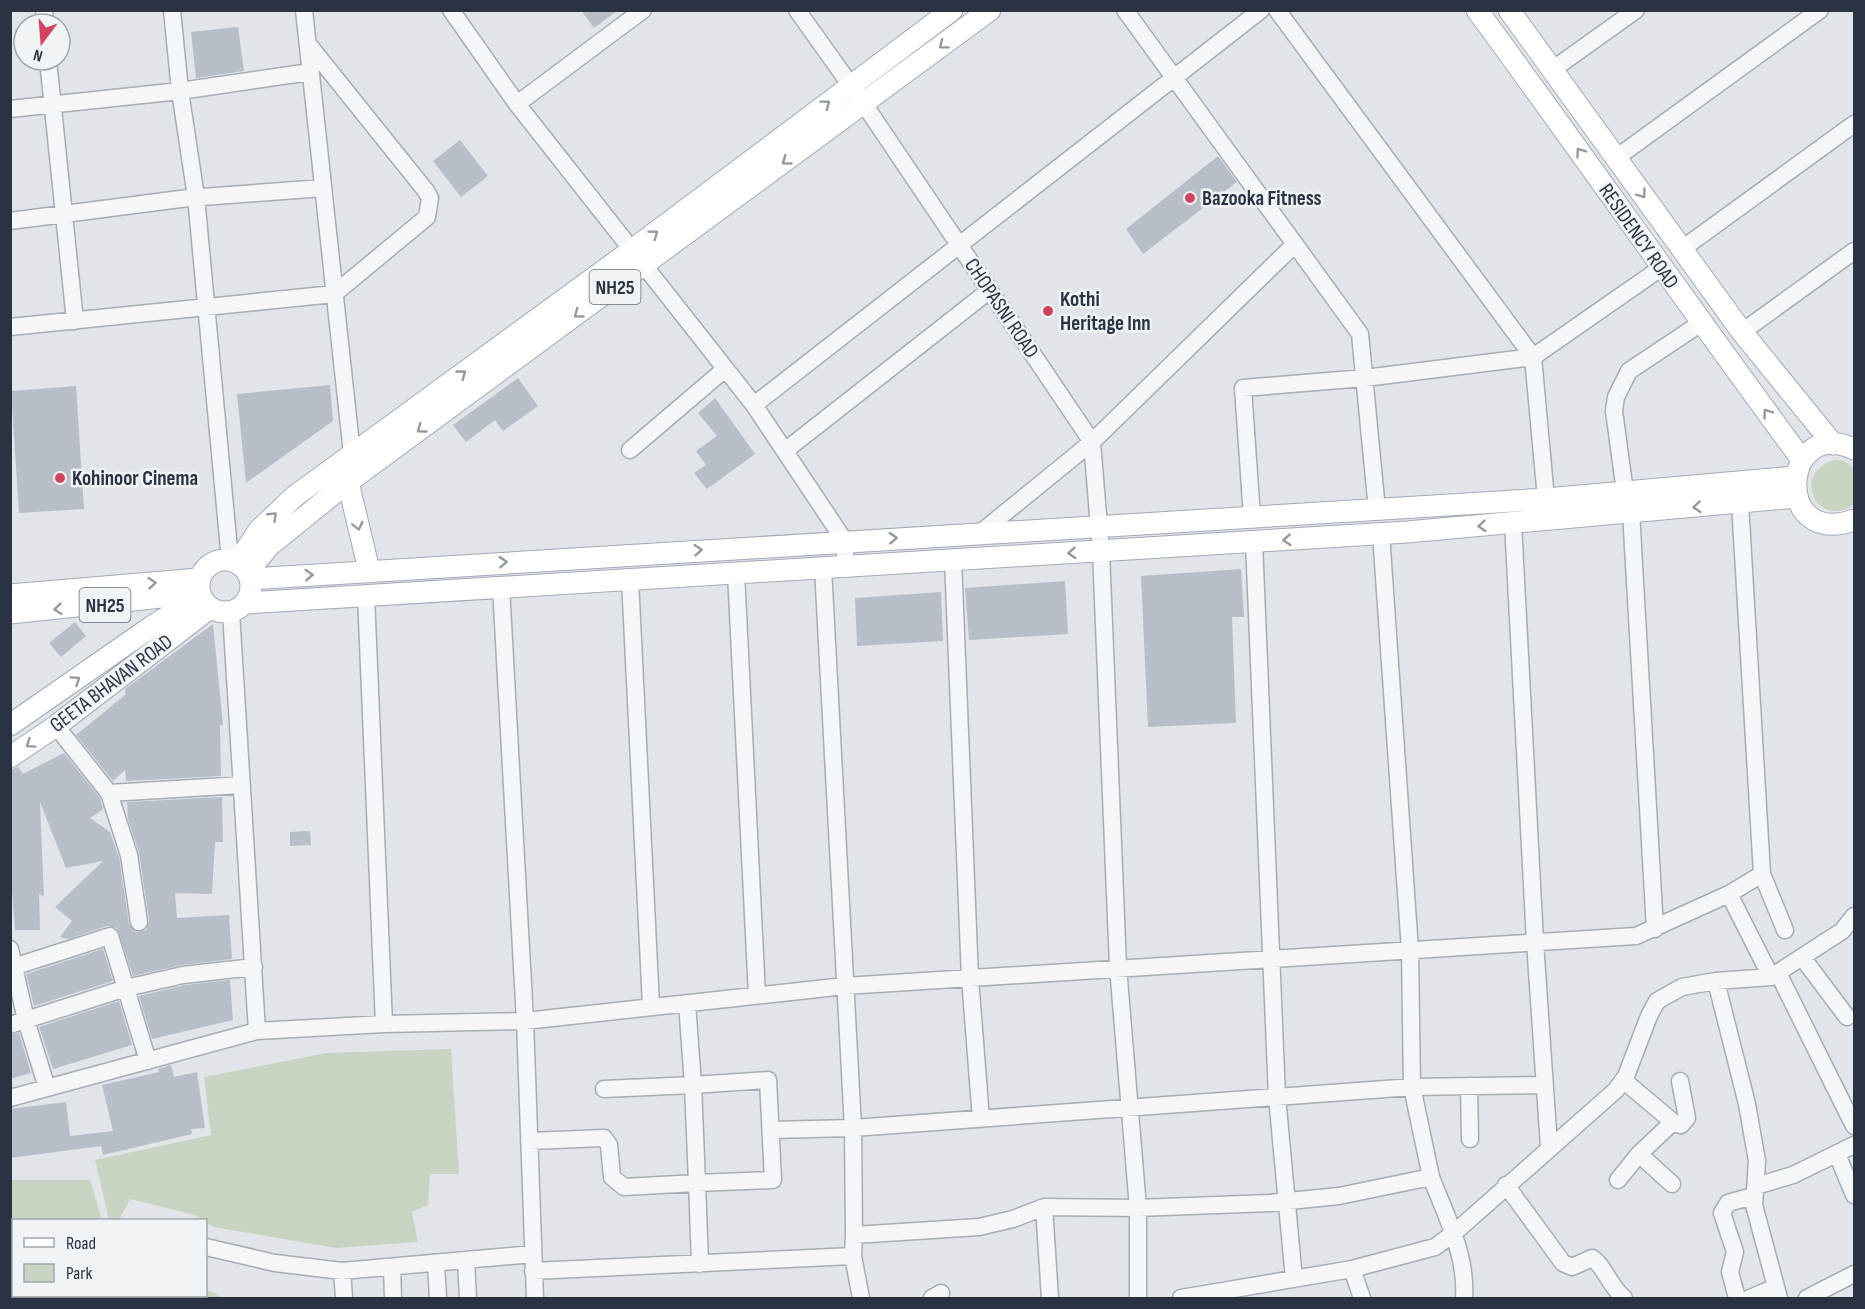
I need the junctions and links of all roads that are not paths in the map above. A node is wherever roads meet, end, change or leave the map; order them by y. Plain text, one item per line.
1 (172, 10) edge
2 (304, 10) edge
3 (451, 10) edge
4 (797, 10) edge
5 (952, 10) edge
6 (990, 10) edge
7 (1125, 10) edge
8 (1261, 10) edge
9 (1277, 10) edge
10 (1477, 10) edge
11 (1635, 10) edge
12 (1820, 10) edge
13 (641, 11) edge
14 (1516, 13) edge
15 (308, 44) junction
16 (1552, 70) junction
17 (49, 72) edge
18 (310, 72) junction
19 (1176, 79) junction
20 (851, 86) junction
21 (180, 91) junction
22 (52, 104) junction
23 (517, 104) junction
24 (864, 104) junction
25 (10, 109) edge
26 (1854, 124) edge
27 (1616, 158) junction
28 (323, 188) junction
29 (196, 197) junction
30 (64, 214) junction
31 (10, 221) edge
32 (1295, 243) junction
33 (959, 244) junction
34 (1682, 249) junction
35 (1854, 251) edge
36 (638, 258) junction
37 (1660, 268) junction
38 (990, 290) junction
39 (333, 294) junction
40 (206, 307) junction
41 (75, 321) junction
42 (1701, 323) junction
43 (10, 327) edge
44 (1743, 332) junction
45 (1533, 357) junction
46 (725, 369) junction
47 (1365, 378) junction
48 (754, 405) junction
49 (1092, 442) junction
50 (1833, 444) junction
51 (1854, 449) edge
52 (630, 450) dead end
53 (786, 450) junction
54 (352, 454) junction
55 (1798, 478) junction
56 (348, 482) junction
57 (1546, 499) junction
58 (1628, 502) junction
59 (1740, 503) junction
60 (1377, 510) junction
61 (1252, 518) junction
62 (1854, 520) edge
63 (1513, 523) junction
64 (1100, 527) junction
65 (979, 534) junction
66 (1381, 534) junction
67 (844, 540) junction
68 (1254, 542) junction
69 (1101, 551) junction
70 (953, 560) junction
71 (846, 566) junction
72 (241, 568) junction
73 (823, 568) junction
74 (369, 570) junction
75 (736, 573) junction
76 (630, 579) junction
77 (501, 587) junction
78 (202, 594) junction
79 (10, 595) edge
80 (366, 595) junction
81 (238, 608) junction
82 (10, 613) edge
83 (10, 725) edge
84 (56, 726) junction
85 (10, 757) edge
86 (242, 785) junction
87 (109, 793) junction
88 (1762, 874) junction
89 (1729, 894) junction
90 (1854, 916) edge
91 (139, 922) dead end
92 (1655, 929) junction
93 (1785, 930) dead end
94 (1534, 942) junction
95 (10, 949) edge
96 (1410, 950) junction
97 (1802, 957) junction
98 (1272, 958) junction
99 (13, 967) junction
100 (254, 967) junction
101 (1118, 967) junction
102 (1774, 975) junction
103 (970, 978) junction
104 (1716, 981) junction
105 (844, 986) junction
106 (126, 988) junction
107 (758, 995) junction
108 (687, 1003) junction
109 (651, 1006) junction
110 (1847, 1017) dead end
111 (525, 1021) junction
112 (18, 1022) edge
113 (384, 1024) junction
114 (258, 1031) junction
115 (148, 1061) junction
116 (1623, 1080) junction
117 (1680, 1081) dead end
118 (693, 1085) junction
119 (1544, 1085) junction
120 (1469, 1086) junction
121 (1412, 1087) junction
122 (47, 1088) junction
123 (604, 1089) dead end
124 (1277, 1097) junction
125 (10, 1098) edge
126 (1129, 1108) junction
127 (981, 1119) junction
128 (1673, 1122) junction
129 (1854, 1126) edge
130 (853, 1128) junction
131 (771, 1130) junction
132 (1470, 1139) dead end
133 (529, 1141) junction
134 (1854, 1145) edge
135 (1549, 1147) junction
136 (1639, 1154) junction
137 (1837, 1154) junction
138 (1431, 1177) junction
139 (1618, 1180) dead end
140 (697, 1183) junction
141 (1672, 1184) dead end
142 (1506, 1185) junction
143 (1754, 1191) junction
144 (1854, 1195) edge
145 (1286, 1201) junction
146 (1044, 1207) junction
147 (1138, 1208) junction
148 (1454, 1233) junction
149 (854, 1235) junction
150 (207, 1247) edge
151 (853, 1256) junction
152 (466, 1261) junction
153 (533, 1262) junction
154 (436, 1264) junction
155 (700, 1264) junction
156 (392, 1267) junction
157 (1352, 1269) junction
158 (342, 1272) junction
159 (1854, 1274) edge
160 (1294, 1279) junction
161 (1776, 1293) edge
162 (344, 1299) edge
163 (393, 1299) edge
164 (438, 1299) edge
165 (468, 1299) edge
166 (535, 1299) edge
167 (861, 1299) edge
168 (1050, 1299) edge
169 (1138, 1299) edge
170 (1181, 1299) edge
171 (1362, 1299) edge
172 (1464, 1299) edge
173 (1624, 1299) edge
174 (1737, 1299) edge
175 (1750, 1299) edge
176 (1806, 1299) edge

1 - 21 street
2 - 15 street
3 - 23 street
4 - 20 street, CHOPASNI ROAD
5 - 20 main road, NH25
6 -> 24 main road, NH25
7 - 19 street
8 - 19 street
9 - 45 street
37 -> 10 main road, RESIDENCY ROAD
11 - 16 street
12 - 27 street
13 - 23 street
14 - 16 main road, RESIDENCY ROAD
15 - 18 street
15 - 39 street
16 - 27 main road, RESIDENCY ROAD
17 - 22 street
18 - 21 street
18 - 28 street
19 - 32 street
19 - 33 street
20 - 24 street, CHOPASNI ROAD
36 -> 20 main road, NH25
21 - 22 street
21 - 29 street
22 - 25 street
22 - 30 street
23 - 36 street
24 - 33 street, CHOPASNI ROAD
24 -> 36 main road, NH25
26 - 34 street
27 -> 34 main road, RESIDENCY ROAD
28 - 29 street
28 - 39 street
29 - 30 street
29 - 40 street
30 - 31 street
30 - 41 street
32 - 47 street
32 - 49 street
33 - 38 street, CHOPASNI ROAD
33 - 48 street
34 - 44 main road, RESIDENCY ROAD
35 - 44 street
36 - 46 street
54 -> 36 main road, NH25
36 -> 56 main road, NH25
37 - 42 main road, RESIDENCY ROAD
37 - 45 street
38 - 49 street, CHOPASNI ROAD
38 - 53 street
39 - 40 street
39 - 54 street
40 - 41 street
40 - 72 street
41 - 43 street
55 -> 42 main road, RESIDENCY ROAD
42 - 58 street
44 - 50 main road, RESIDENCY ROAD
45 - 47 street
45 - 57 street
46 - 48 street
46 - 52 street
47 - 60 street
47 - 61 street
48 - 53 street
49 - 64 street, CHOPASNI ROAD
49 - 65 street
50 - 51 main road
50 - 55 main road
53 - 67 street
72 -> 54 main road, NH25
55 - 58 main road
55 - 59 main road
55 - 62 main road, RESIDENCY ROAD
56 - 72 main road, NH25
56 -> 74 main road
57 - 58 main road
57 - 60 main road
59 -> 58 main road
58 - 63 main road
58 - 92 street
59 - 88 street
60 - 61 main road
61 - 64 main road
63 -> 66 main road
63 - 94 street
64 - 65 main road
64 - 69 street, CHOPASNI ROAD
67 -> 65 main road
66 -> 68 main road
66 - 96 street
67 - 71 street
74 -> 67 main road
68 - 69 main road
68 - 98 street
69 -> 70 main road
69 - 101 street, CHOPASNI ROAD
70 - 71 main road
70 - 103 street
71 - 73 main road
72 -> 74 main road
72 - 78 main road, NH25
72 - 81 main road, NH25
73 - 75 main road
73 - 105 street
75 - 76 main road
75 - 107 street
76 - 77 main road
76 - 109 street
77 - 80 main road
77 - 111 street
79 -> 78 main road, NH25
78 - 81 main road, NH25
78 -> 82 main road, NH25
83 -> 78 main road, GEETA BHAVAN ROAD
78 - 84 main road, GEETA BHAVAN ROAD
80 - 81 main road
80 - 113 street
81 - 86 street
84 -> 85 main road, GEETA BHAVAN ROAD
84 - 87 street
86 - 87 street
86 - 100 street
87 - 91 street
88 - 89 street
88 - 93 street
89 - 92 street
89 - 102 street
90 - 97 street
92 - 94 street
94 - 96 street
94 - 119 street
95 - 99 street
96 - 98 street
96 - 121 street
97 - 102 street
97 - 110 street
98 - 101 street
98 - 124 street
99 - 106 street
99 - 112 street
100 - 106 street
100 - 114 street
101 - 103 street
101 - 126 street, CHOPASNI ROAD
102 - 104 street
102 - 129 street
103 - 105 street
103 - 127 street
104 - 116 street
104 - 143 street
105 - 107 street
105 - 130 street
106 - 112 street
106 - 115 street
107 - 108 street
108 - 109 street
108 - 118 street
109 - 111 street
111 - 113 street
111 - 133 street
112 - 122 street
113 - 114 street
114 - 115 street
115 - 122 street
116 - 128 street
116 - 135 street
117 - 128 street
118 - 123 street
118 - 131 street
118 - 140 street
119 - 120 street
119 - 135 street
120 - 121 street
120 - 132 street
121 - 124 street
121 - 138 street
122 - 125 street
124 - 126 street
124 - 145 street
126 - 127 street
126 - 147 street, CHOPASNI ROAD
127 - 130 street
128 - 136 street
130 - 131 street
130 - 149 street
131 - 140 street
133 - 140 street
133 - 153 street
134 - 137 street
135 - 142 street
136 - 139 street
136 - 141 street
137 - 143 street
137 - 144 street
138 - 145 street
138 - 148 street
140 - 155 street
142 - 148 street
142 - 173 street
143 - 161 street
143 - 174 street
145 - 147 street
145 - 160 street
146 - 147 street
146 - 149 street
146 - 168 street
147 - 169 street, CHOPASNI ROAD
148 - 157 street
148 - 172 street
149 - 151 street
150 - 158 street
151 - 155 street
151 - 167 street
152 - 153 street
152 - 154 street
152 - 165 street
153 - 155 street
153 - 166 street
154 - 156 street
154 - 164 street
156 - 158 street
156 - 163 street
157 - 160 street
157 - 171 street
158 - 162 street
159 - 176 street
160 - 170 street
161 - 175 street

